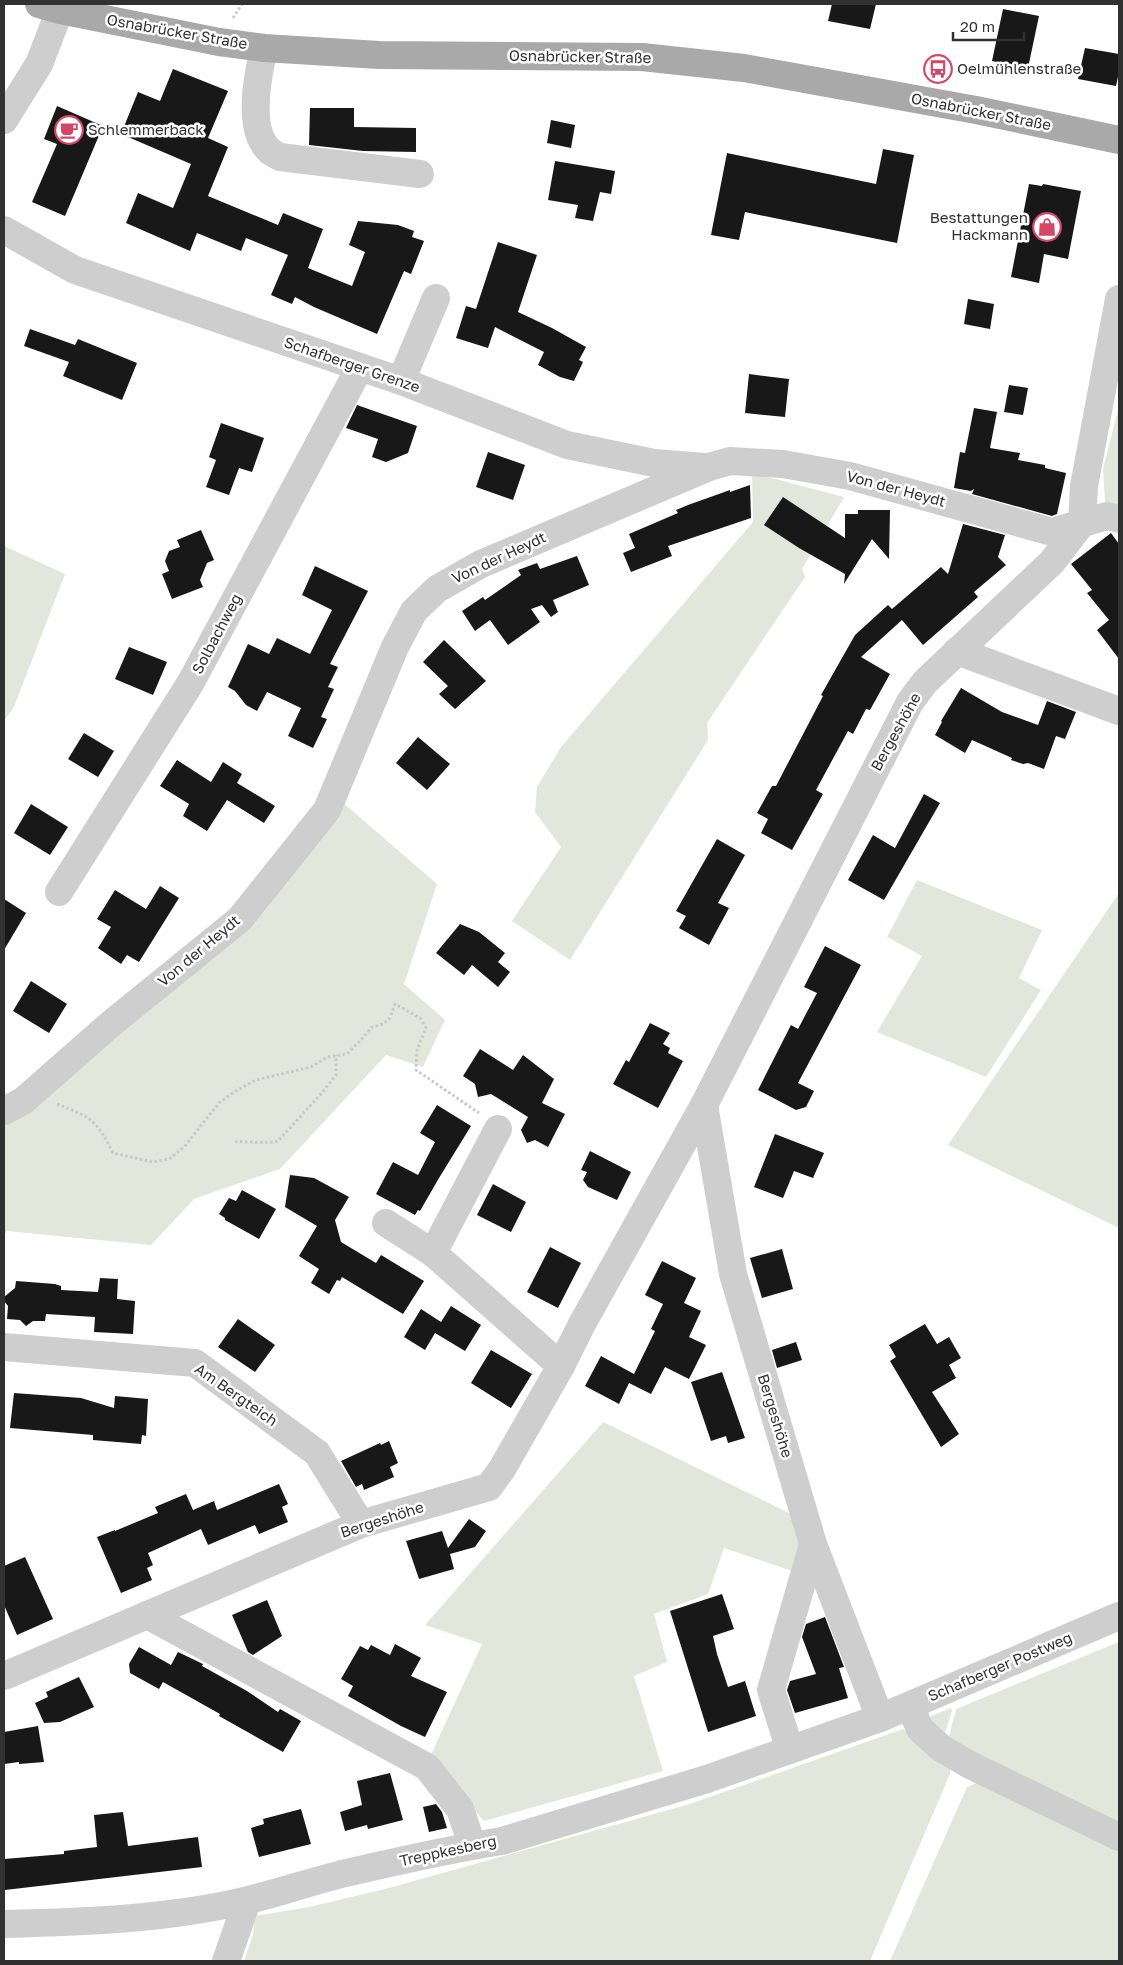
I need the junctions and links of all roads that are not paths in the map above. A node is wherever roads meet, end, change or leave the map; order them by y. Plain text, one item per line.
1 (49, 7) edge
2 (264, 48) junction
3 (4, 120) edge
4 (1119, 140) edge
5 (420, 174) dead end
6 (4, 230) edge
7 (436, 298) dead end
8 (1119, 299) edge
9 (360, 367) junction
10 (401, 381) junction
11 (709, 467) junction
12 (1119, 519) edge
13 (1082, 523) junction
14 (957, 651) junction
15 (1119, 711) edge
16 (59, 892) dead end
17 (704, 1106) junction
18 (4, 1111) edge
19 (498, 1129) road end
20 (386, 1223) dead end
21 (433, 1253) junction
22 (4, 1348) edge
23 (561, 1366) junction
24 (361, 1524) junction
25 (814, 1544) junction
26 (147, 1614) junction
27 (1119, 1616) edge
28 (4, 1676) edge
29 (910, 1706) junction
30 (880, 1718) junction
31 (790, 1750) junction
32 (1119, 1837) edge
33 (472, 1845) junction
34 (247, 1901) junction
35 (4, 1924) edge
36 (226, 1961) edge

1 - 2 main road, Osnabrücker Straße
1 - 3 street
2 - 4 main road, Osnabrücker Straße
2 - 5 street
6 - 9 street, Schafberger Grenze
7 - 10 street
8 - 13 street
9 - 10 street, Schafberger Grenze
9 - 16 street, Solbachweg
10 - 11 street, Schafberger Grenze
11 - 13 street, Von der Heydt
11 - 18 street, Von der Heydt
12 - 13 street, Von der Heydt
13 - 14 street, Bergeshöhe
14 - 15 street
14 - 17 street, Bergeshöhe
17 - 23 street, Bergeshöhe
17 - 25 street, Bergeshöhe
19 - 21 street
20 - 21 street
21 - 23 street
22 - 24 street, Am Bergteich
23 - 24 street, Bergeshöhe
24 - 26 street, Bergeshöhe
25 - 30 street, Bergeshöhe
25 - 31 street
26 - 28 street, Bergeshöhe
26 - 33 street
27 - 29 street, Schafberger Postweg
29 - 30 street, Schafberger Postweg
29 - 32 street
30 - 31 street, Treppkesberg
31 - 33 street, Treppkesberg
33 - 34 street, Treppkesberg
34 - 35 street, Treppkesberg
34 - 36 street

